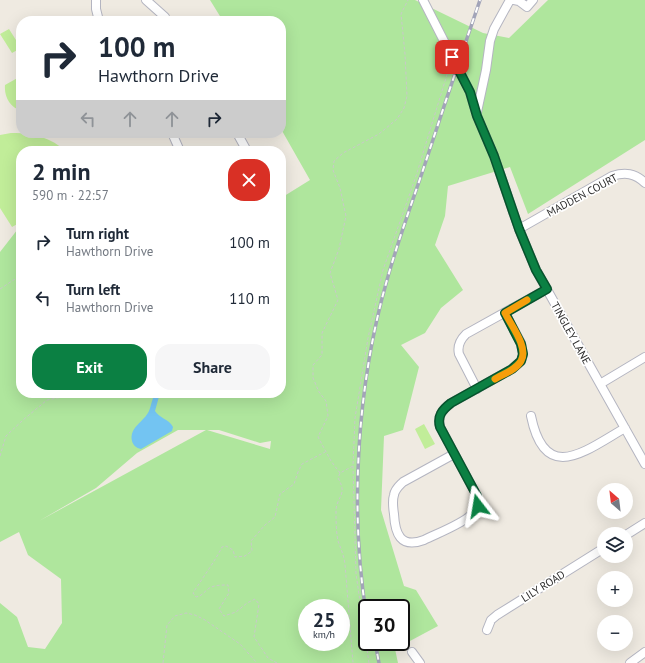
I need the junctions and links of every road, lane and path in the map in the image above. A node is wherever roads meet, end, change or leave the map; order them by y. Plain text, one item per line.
1 (96, 0) edge
2 (146, 0) edge
3 (408, 0) edge
4 (423, 0) edge
5 (510, 0) edge
6 (518, 0) edge
7 (533, 0) edge
8 (97, 16) edge
9 (164, 16) edge
10 (452, 57) junction
11 (476, 113) junction
12 (645, 183) edge
13 (519, 229) junction
14 (16, 278) edge
15 (0, 289) edge
16 (547, 289) junction
17 (505, 313) junction
18 (645, 357) edge
19 (600, 384) junction
20 (476, 389) junction
21 (58, 398) edge
22 (531, 416) dead end
23 (625, 428) junction
24 (326, 452) junction
25 (642, 453) edge
26 (454, 454) junction
27 (0, 456) edge
28 (645, 464) edge
29 (353, 466) junction
30 (340, 473) junction
31 (645, 523) edge
32 (633, 531) edge
33 (597, 552) edge
34 (487, 630) dead end
35 (412, 652) dead end
36 (645, 652) edge
37 (163, 663) edge
38 (256, 663) edge
39 (277, 663) edge
40 (353, 663) edge
41 (369, 663) edge
42 (420, 663) edge
43 (630, 663) edge

1 - 8 street
2 - 9 street
3 - 24 path
4 - 10 street, TINGLEY LANE
5 - 11 street
6 - 7 street
10 - 11 street, TINGLEY LANE
10 - 29 path
11 - 13 street, TINGLEY LANE
12 - 13 street, MADDEN COURT
13 - 16 street, TINGLEY LANE
14 - 15 path
16 - 17 street
16 - 19 street, TINGLEY LANE
17 - 20 street
17 - 20 street
18 - 19 street
19 - 23 street, TINGLEY LANE
20 - 26 street
21 - 27 path
22 - 23 street
23 - 25 street, TINGLEY LANE
24 - 30 path
24 - 39 path
25 - 28 street, TINGLEY LANE
26 - 26 street
29 - 30 path
29 - 41 path
30 - 40 path
31 - 32 street
33 - 34 street, LILY ROAD
35 - 42 street
36 - 43 street
37 - 38 path

